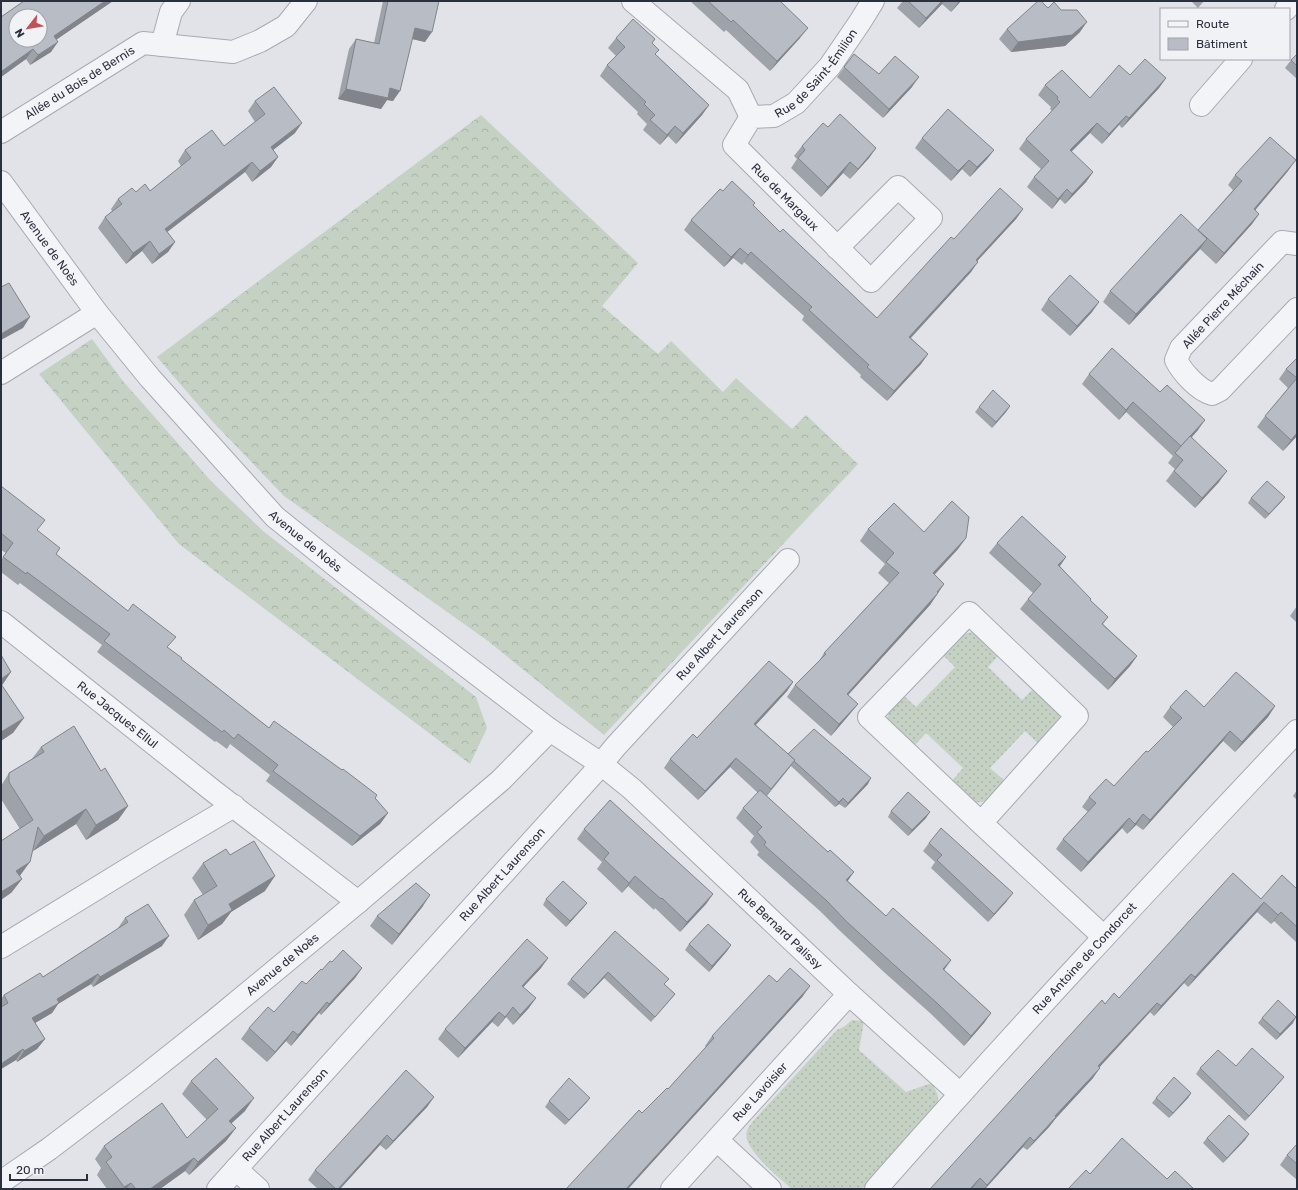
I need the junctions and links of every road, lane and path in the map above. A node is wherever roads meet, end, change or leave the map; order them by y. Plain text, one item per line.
1 (179, 1) edge
2 (306, 1) edge
3 (633, 1) edge
4 (873, 1) edge
5 (162, 45) junction
6 (1240, 60) edge
7 (1201, 105) dead end
8 (751, 117) junction
9 (1, 132) edge
10 (1, 182) edge
11 (1297, 244) edge
12 (837, 248) dead end
13 (1297, 309) edge
14 (97, 313) junction
15 (1, 373) edge
16 (788, 560) dead end
17 (1, 622) edge
18 (550, 730) junction
19 (1297, 731) edge
20 (601, 764) junction
21 (234, 806) junction
22 (981, 823) junction
23 (358, 902) junction
24 (1104, 937) junction
25 (1, 947) edge
26 (849, 994) junction
27 (960, 1094) junction
28 (717, 1140) junction
29 (236, 1169) junction
30 (1, 1182) edge
31 (218, 1189) edge
32 (258, 1189) edge
33 (672, 1189) edge
34 (770, 1189) edge
35 (876, 1189) edge

1 - 5 street
2 - 5 street, Allée du Bois de Bernis
3 - 8 street
4 - 8 street, Rue de Saint-Émilion
5 - 9 street, Allée du Bois de Bernis
6 - 7 street
8 - 12 street, Rue de Margaux
10 - 14 street, Avenue de Noès
11 - 13 street, Allée Pierre Méchain
14 - 15 street
14 - 18 street, Avenue de Noès
16 - 20 street, Rue Albert Laurenson
17 - 21 street, Rue Jacques Ellul
18 - 20 street, Avenue de Noès
18 - 23 street, Avenue de Noès
19 - 24 street, Rue Antoine de Condorcet
20 - 26 street, Rue Bernard Palissy
20 - 29 street, Rue Albert Laurenson
21 - 23 street, Rue Jacques Ellul
21 - 25 street
22 - 22 street
22 - 24 street
23 - 30 street, Avenue de Noès
24 - 27 street, Rue Antoine de Condorcet
26 - 27 street, Rue Bernard Palissy
26 - 28 street, Rue Lavoisier
27 - 35 street, Rue Antoine de Condorcet
28 - 33 street, Rue Lavoisier
28 - 34 street
29 - 31 street, Rue Albert Laurenson
29 - 32 street

